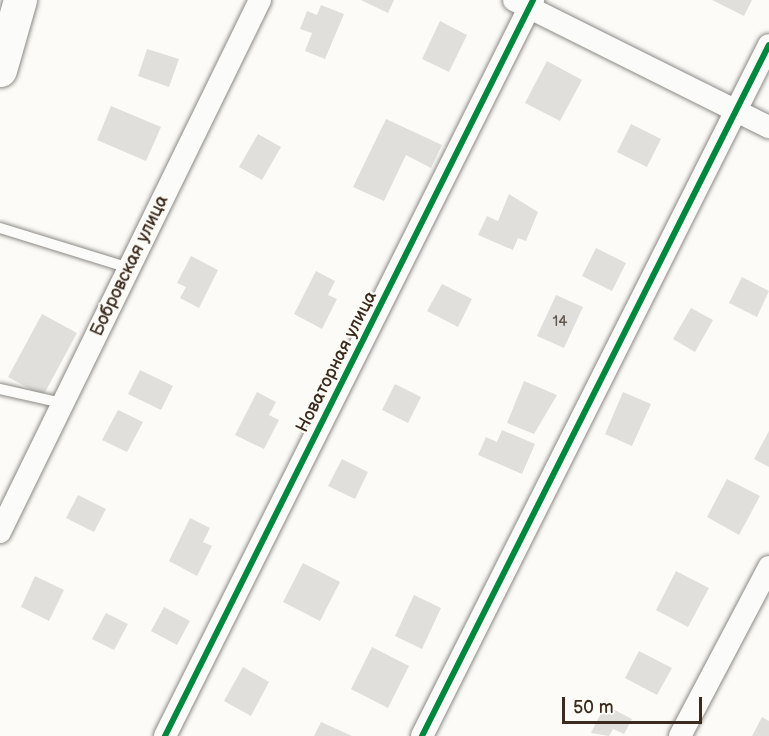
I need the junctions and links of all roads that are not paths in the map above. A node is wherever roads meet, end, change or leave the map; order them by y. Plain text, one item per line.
1 (20, 0) edge
2 (260, 0) edge
3 (525, 2) edge
4 (769, 45) edge
5 (0, 70) edge
6 (736, 111) junction
7 (769, 127) edge
8 (0, 228) edge
9 (129, 267) junction
10 (0, 389) edge
11 (62, 403) junction
12 (0, 532) edge
13 (769, 567) edge
14 (165, 736) edge
15 (422, 736) edge
16 (680, 736) edge

1 - 5 main road
2 - 9 street, Бобровская улица
3 - 6 street, Новаторная улица
3 - 14 street, Новаторная улица
4 - 6 street
6 - 7 street, Новаторная улица
6 - 15 street
8 - 9 lane
9 - 11 street, Бобровская улица
10 - 11 lane
11 - 12 street, Бобровская улица
13 - 16 street

